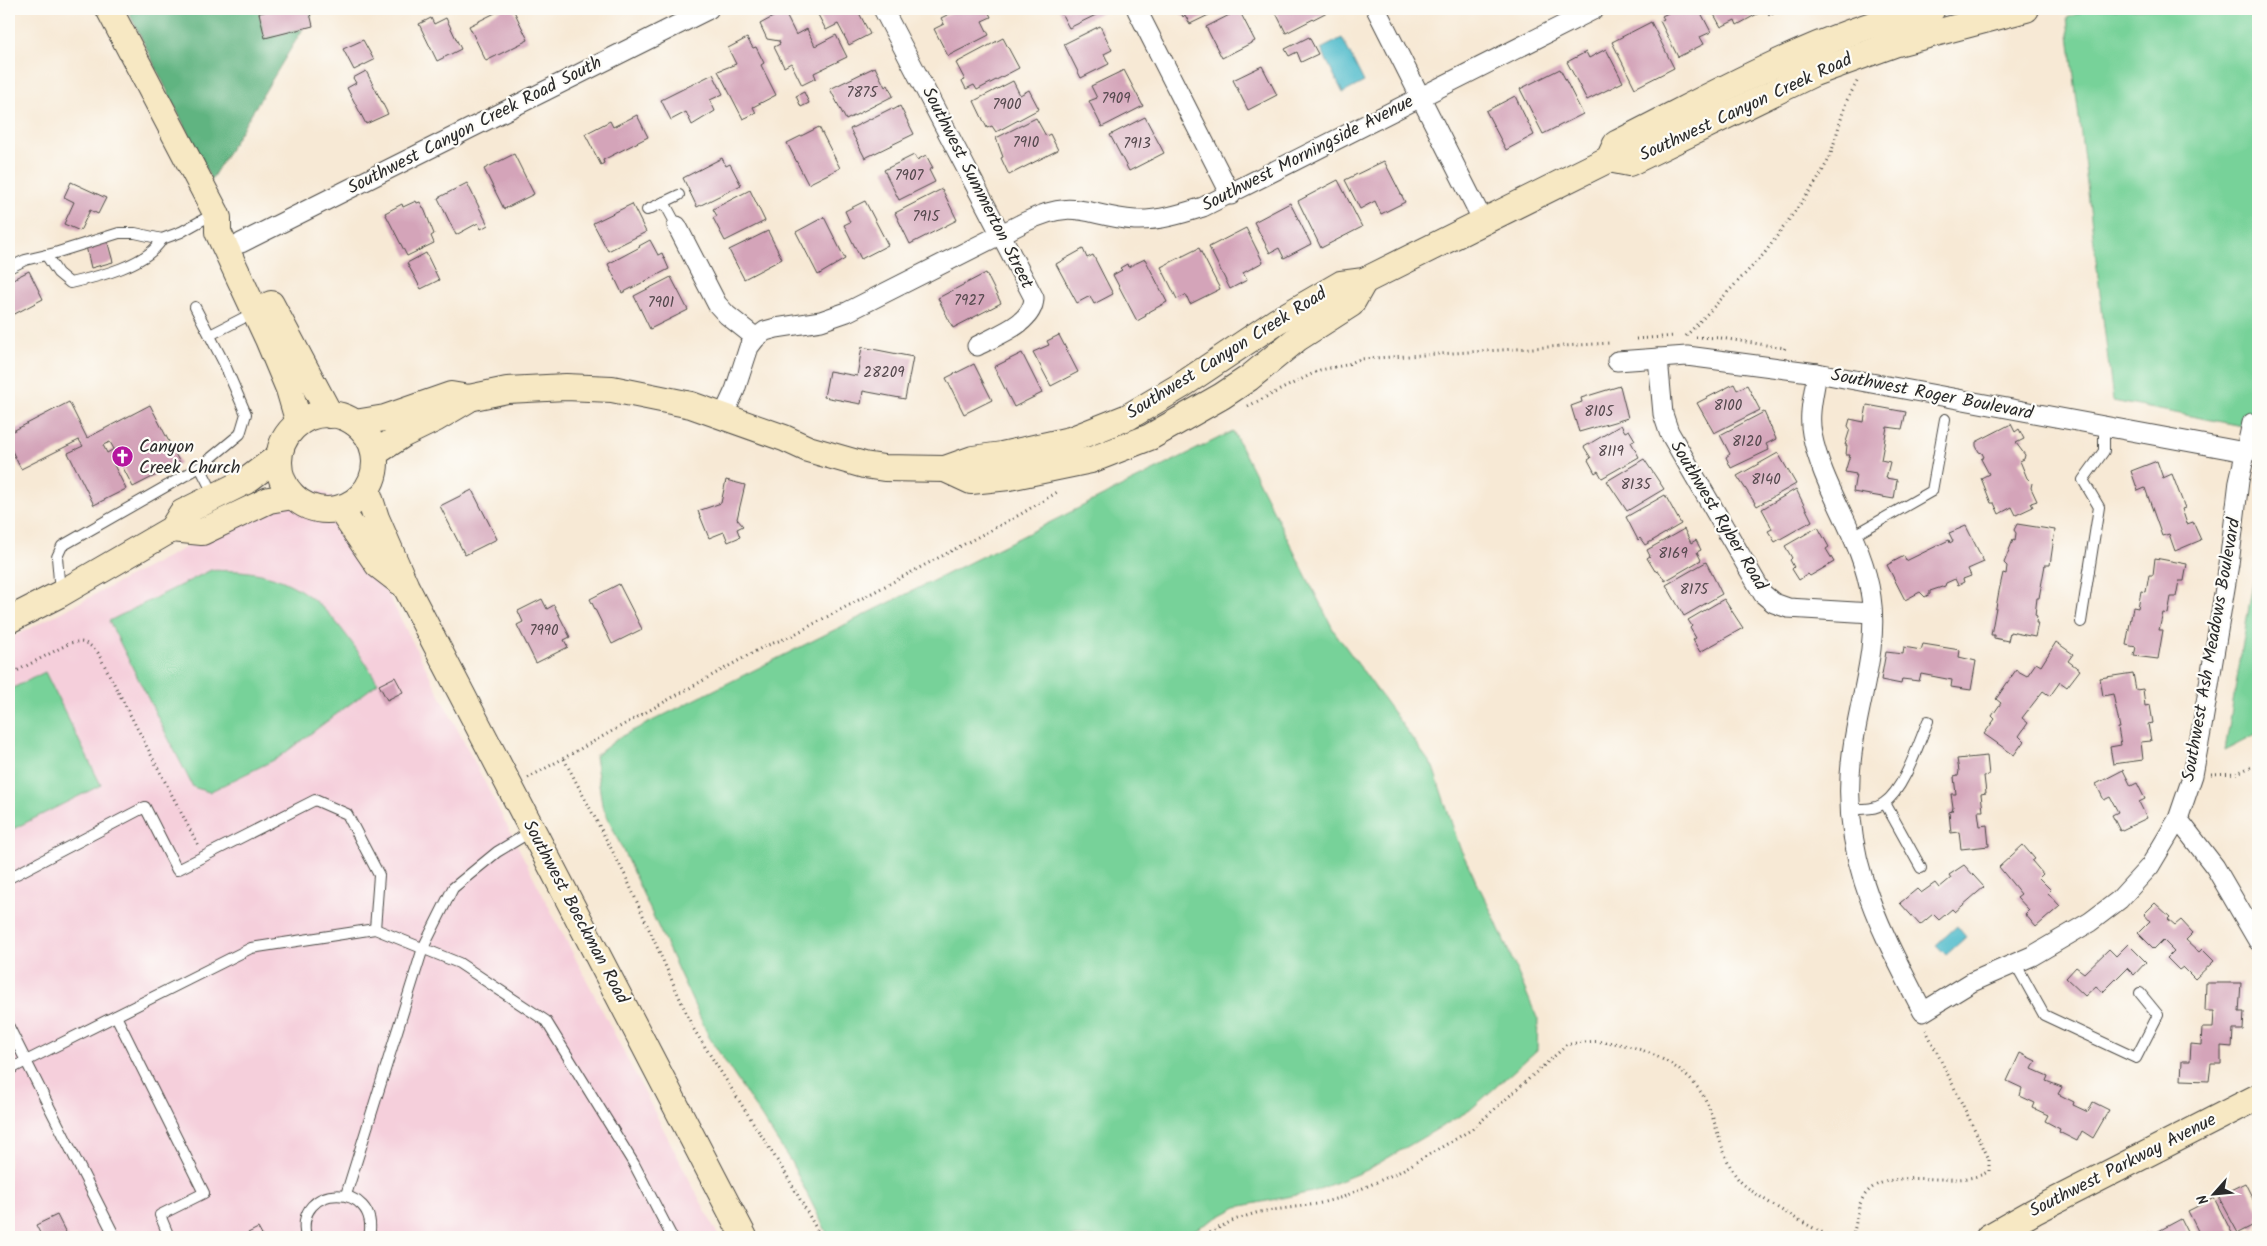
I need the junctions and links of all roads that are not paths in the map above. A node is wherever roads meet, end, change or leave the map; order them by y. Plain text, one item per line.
1 (109, 9) edge
2 (709, 9) edge
3 (884, 9) edge
4 (1376, 9) edge
5 (1595, 9) edge
6 (1932, 9) edge
7 (2026, 9) edge
8 (1136, 10) dead end
9 (1421, 97) junction
10 (1609, 158) junction
11 (679, 194) dead end
12 (1231, 195) junction
13 (664, 202) junction
14 (647, 210) dead end
15 (217, 216) junction
16 (1483, 221) junction
17 (676, 226) joint
18 (1001, 234) junction
19 (162, 239) junction
20 (241, 243) junction
21 (46, 255) junction
22 (9, 268) edge
23 (1364, 281) junction
24 (195, 307) dead end
25 (255, 312) junction
26 (210, 335) junction
27 (756, 338) junction
28 (977, 346) dead end
29 (1658, 358) junction
30 (1617, 361) dead end
31 (1817, 373) junction
32 (470, 398) junction
33 (330, 415) junction
34 (723, 416) junction
35 (1945, 420) dead end
36 (299, 423) junction
37 (355, 423) junction
38 (2252, 423) dead end
39 (2104, 427) junction
40 (2245, 452) junction
41 (375, 453) junction
42 (279, 456) junction
43 (200, 467) junction
44 (945, 469) junction
45 (367, 490) junction
46 (293, 496) junction
47 (215, 498) junction
48 (340, 509) junction
49 (172, 529) junction
50 (1853, 536) junction
51 (406, 587) junction
52 (60, 594) junction
53 (1872, 613) junction
54 (9, 620) edge
55 (2081, 622) dead end
56 (1928, 721) dead end
57 (1885, 803) junction
58 (1850, 809) junction
59 (2178, 820) junction
60 (533, 831) junction
61 (1921, 868) dead end
62 (9, 878) edge
63 (375, 929) junction
64 (2258, 941) edge
65 (423, 948) junction
66 (2014, 963) junction
67 (2140, 993) dead end
68 (116, 1016) junction
69 (9, 1027) edge
70 (26, 1061) junction
71 (9, 1070) edge
72 (2258, 1097) edge
73 (346, 1195) junction
74 (115, 1237) edge
75 (169, 1237) edge
76 (306, 1237) edge
77 (369, 1237) edge
78 (672, 1237) edge
79 (744, 1237) edge
80 (1989, 1237) edge

1 - 15 main road
2 - 20 street, Southwest Canyon Creek Road South
3 - 18 street, Southwest Summerton Street
4 - 9 street
5 - 9 street, Southwest Morningside Avenue
6 - 10 main road, Southwest Canyon Creek Road
7 - 10 main road, Southwest Canyon Creek Road
8 - 12 street
9 - 12 street, Southwest Morningside Avenue
9 - 16 street
10 - 16 main road, Southwest Canyon Creek Road
11 - 13 lane
12 - 18 street, Southwest Morningside Avenue
13 - 14 lane
13 - 17 lane
15 - 19 lane
15 - 20 main road
15 - 25 main road
16 - 23 main road, Southwest Canyon Creek Road
17 - 27 street
18 - 27 street, Southwest Morningside Avenue
18 - 28 street, Southwest Summerton Street
19 - 21 lane
19 - 21 lane
20 - 33 main road
21 - 22 lane
23 - 44 main road, Southwest Canyon Creek Road
23 - 44 main road, Southwest Canyon Creek Road
24 - 26 lane
25 - 26 lane
25 - 36 main road
26 - 43 lane
27 - 34 street
29 - 30 street, Southwest Roger Boulevard
29 - 31 street, Southwest Roger Boulevard
29 - 53 street, Southwest Ryber Road
31 - 39 street, Southwest Roger Boulevard
31 - 50 street
32 - 34 main road, Southwest Canyon Creek Road
32 - 37 main road, Southwest Canyon Creek Road
32 - 41 main road, Southwest Canyon Creek Road
33 - 36 main road
33 - 37 main road
34 - 44 main road, Southwest Canyon Creek Road
35 - 50 lane
36 - 42 main road
37 - 41 main road
38 - 40 street, Southwest Ash Meadows Boulevard
39 - 40 street, Southwest Roger Boulevard
39 - 55 lane
40 - 59 street, Southwest Ash Meadows Boulevard
41 - 45 main road
42 - 46 main road
42 - 47 main road
43 - 47 lane
43 - 52 lane
45 - 48 main road
45 - 51 main road, Southwest Boeckman Road
46 - 48 main road
46 - 49 main road
47 - 49 main road
48 - 51 main road, Southwest Boeckman Road
49 - 52 main road
50 - 53 street
51 - 60 main road, Southwest Boeckman Road
52 - 54 main road
53 - 58 street
56 - 57 lane
57 - 58 lane
57 - 61 lane
58 - 66 street, Southwest Ash Meadows Boulevard
59 - 64 street
59 - 66 street, Southwest Ash Meadows Boulevard
60 - 65 lane
60 - 79 main road, Southwest Boeckman Road
62 - 63 lane
63 - 65 lane
63 - 68 lane
65 - 73 lane
65 - 78 lane
66 - 67 lane
68 - 70 lane
68 - 75 lane
69 - 70 lane
70 - 71 lane
70 - 74 lane
72 - 80 main road, Southwest Parkway Avenue
73 - 76 lane
73 - 77 lane

